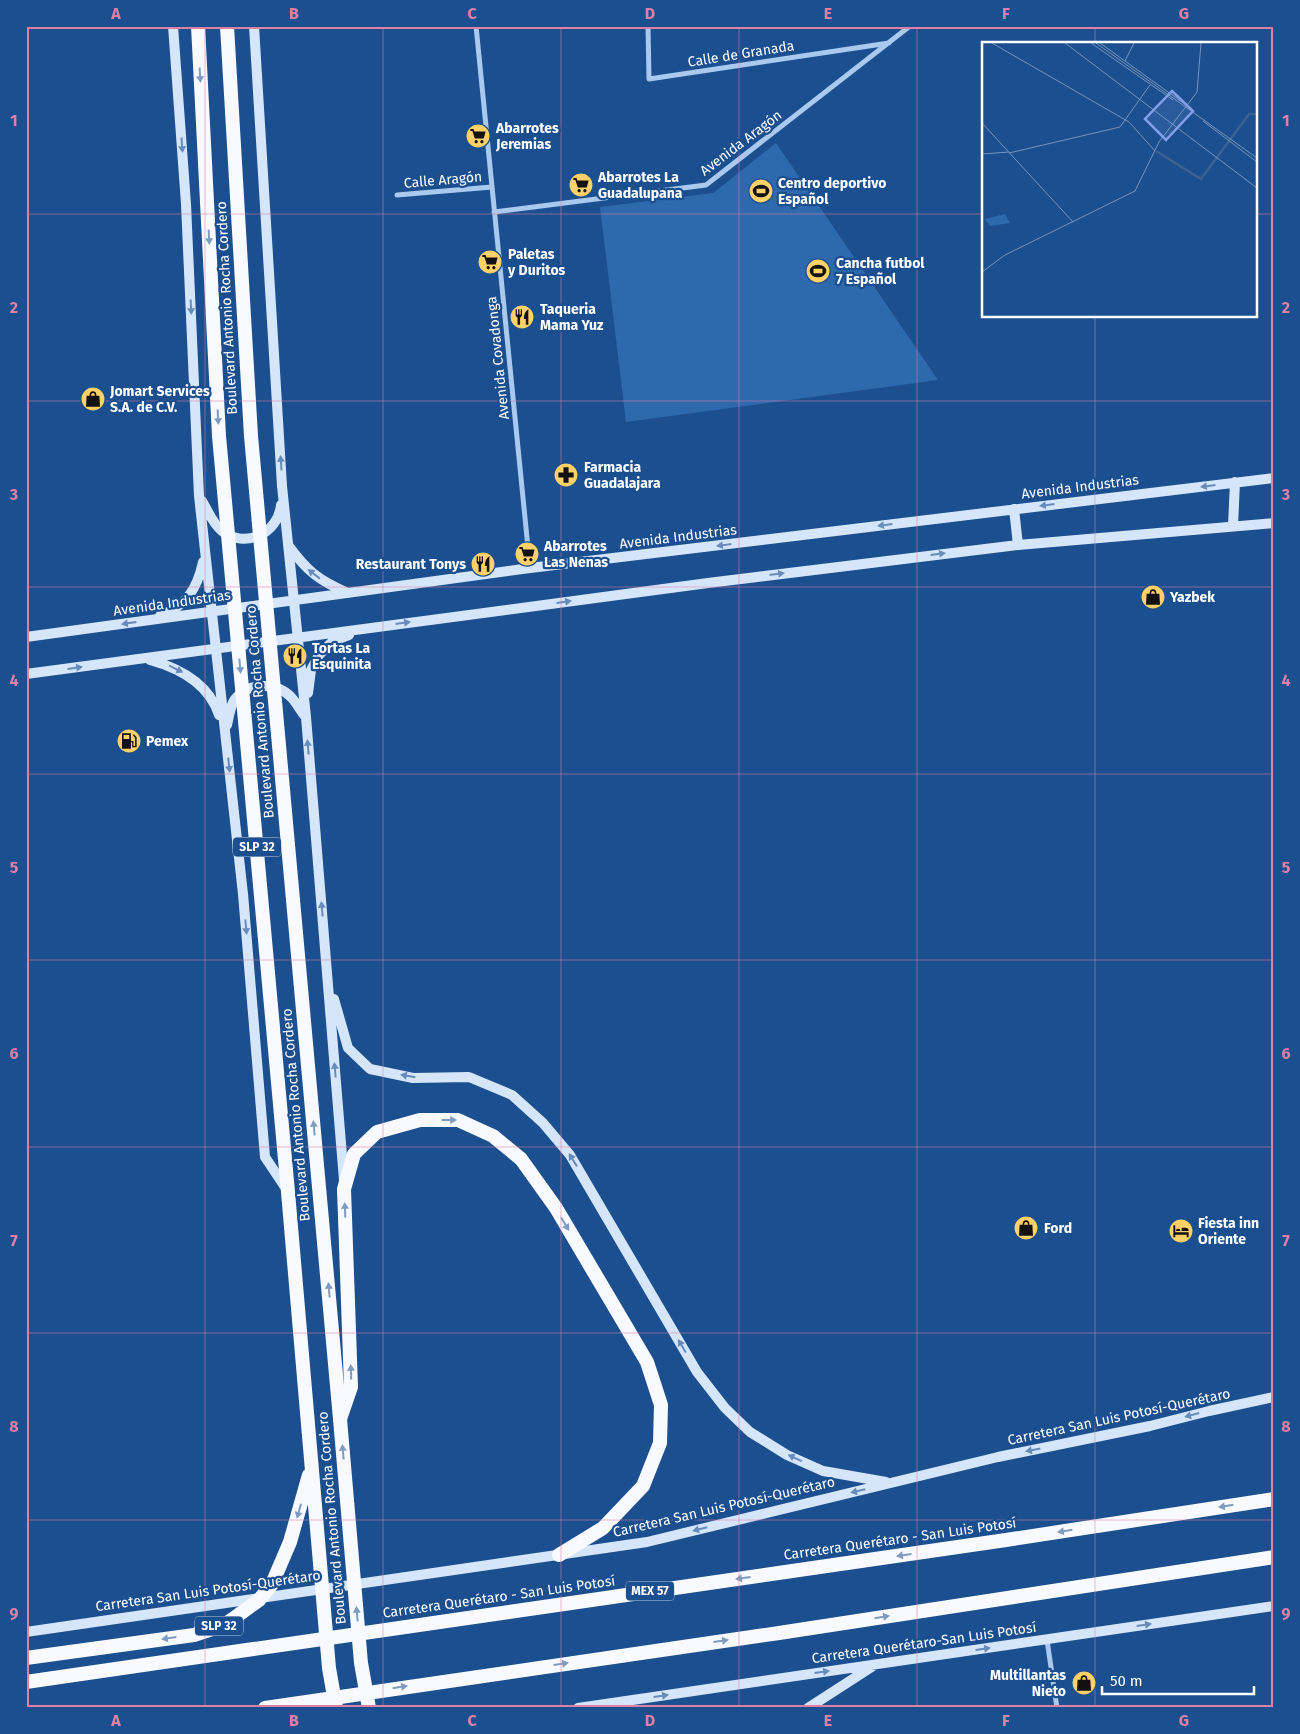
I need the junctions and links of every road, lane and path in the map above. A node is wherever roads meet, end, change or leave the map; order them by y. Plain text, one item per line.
1 (173, 26) edge
2 (198, 26) edge
3 (227, 26) edge
4 (254, 26) edge
5 (476, 26) edge
6 (648, 26) edge
7 (910, 26) edge
8 (890, 43) junction
9 (492, 187) junction
10 (397, 195) dead end
11 (494, 212) junction
12 (1274, 478) edge
13 (1235, 482) junction
14 (282, 486) junction
15 (199, 496) junction
16 (1014, 509) junction
17 (1274, 523) edge
18 (1233, 526) junction
19 (288, 544) junction
20 (1018, 545) junction
21 (206, 554) junction
22 (530, 568) junction
23 (348, 593) junction
24 (295, 601) junction
25 (212, 611) junction
26 (148, 620) junction
27 (370, 628) junction
28 (26, 637) edge
29 (298, 637) junction
30 (216, 649) junction
31 (129, 660) junction
32 (26, 674) edge
33 (306, 717) junction
34 (225, 731) junction
35 (328, 975) junction
36 (344, 1189) junction
37 (288, 1192) junction
38 (1274, 1397) edge
39 (340, 1419) junction
40 (312, 1464) junction
41 (892, 1483) junction
42 (1274, 1498) edge
43 (559, 1555) junction
44 (1274, 1557) edge
45 (1274, 1606) edge
46 (26, 1632) edge
47 (1047, 1640) junction
48 (26, 1658) edge
49 (876, 1664) junction
50 (26, 1682) edge
51 (265, 1708) edge
52 (336, 1708) edge
53 (369, 1708) edge
54 (578, 1708) edge
55 (808, 1708) edge
56 (1057, 1708) edge

1 -> 15 main road, Boulevard Antonio Rocha Cordero / SLP 32
2 -> 37 highway, Boulevard Antonio Rocha Cordero / SLP 32, bridge
39 -> 3 highway, Boulevard Antonio Rocha Cordero / SLP 32, bridge
14 -> 4 main road
5 - 9 street, Avenida Covadonga
6 - 8 street, Calle de Granada
7 - 8 street, Avenida Aragón
8 - 11 street, Avenida Aragón
9 - 10 street, Calle Aragón
9 - 11 street, Avenida Covadonga
11 - 22 street, Avenida Covadonga
12 - 13 main road, Avenida Industrias
13 -> 16 main road, Avenida Industrias
13 - 18 main road
14 - 15 main road
14 - 19 main road
15 - 21 main road, Boulevard Antonio Rocha Cordero / SLP 32
16 - 20 main road
16 -> 22 main road, Avenida Industrias
17 - 18 main road
18 - 20 main road
23 -> 19 main road
19 - 24 main road
27 -> 20 main road
21 - 25 main road, Boulevard Antonio Rocha Cordero / SLP 32
21 - 26 main road
22 - 23 main road, Avenida Industrias
23 - 24 main road, Avenida Industrias
24 - 25 main road, Avenida Industrias
24 - 29 main road
25 - 26 main road, Avenida Industrias
25 - 30 main road, Boulevard Antonio Rocha Cordero / SLP 32
26 -> 28 main road, Avenida Industrias
27 - 29 main road
27 - 33 main road
29 - 30 main road
29 - 33 main road
30 - 31 main road
30 - 34 main road, Boulevard Antonio Rocha Cordero / SLP 32
32 -> 31 main road
31 -> 34 main road
33 - 34 main road
35 -> 33 main road
34 -> 37 main road, Boulevard Antonio Rocha Cordero / SLP 32
36 -> 35 main road
41 -> 35 main road
39 -> 36 highway
36 -> 43 highway
37 - 40 highway, Boulevard Antonio Rocha Cordero / SLP 32, bridge
38 -> 41 main road, Carretera San Luis Potosí-Querétaro
53 -> 39 highway, Boulevard Antonio Rocha Cordero / SLP 32, bridge
40 -> 48 highway, SLP 32, bridge
40 - 52 highway, Boulevard Antonio Rocha Cordero / SLP 32, bridge
41 -> 43 main road, Carretera San Luis Potosí-Querétaro
42 -> 50 highway, Carretera Querétaro - San Luis Potosí / MEX 57
43 - 46 main road, Carretera San Luis Potosí-Querétaro
51 -> 44 highway
47 -> 45 main road, Carretera Querétaro-San Luis Potosí
49 -> 47 main road, Carretera Querétaro-San Luis Potosí
47 - 56 street
54 -> 49 main road, Carretera Querétaro-San Luis Potosí
49 - 55 main road

